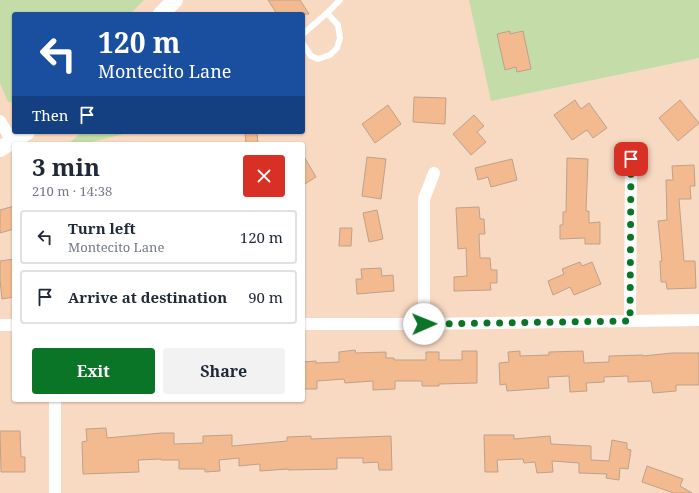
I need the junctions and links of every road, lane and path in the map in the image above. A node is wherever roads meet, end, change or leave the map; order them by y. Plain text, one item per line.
1 (175, 0) edge
2 (340, 0) edge
3 (163, 12) edge
4 (327, 13) junction
5 (305, 32) edge
6 (305, 47) edge
7 (0, 120) edge
8 (24, 134) edge
9 (13, 142) edge
10 (9, 145) edge
11 (631, 159) dead end
12 (434, 173) dead end
13 (699, 320) edge
14 (630, 321) junction
15 (305, 324) edge
16 (424, 324) junction
17 (0, 325) edge
18 (12, 325) edge
19 (55, 402) edge
20 (55, 493) edge

1 - 3 main road
2 - 4 lane
4 - 5 lane
4 - 6 lane
7 - 10 street
8 - 9 main road
11 - 14 street
12 - 16 street
13 - 14 street
14 - 16 street
15 - 16 street
17 - 18 street
19 - 20 street

